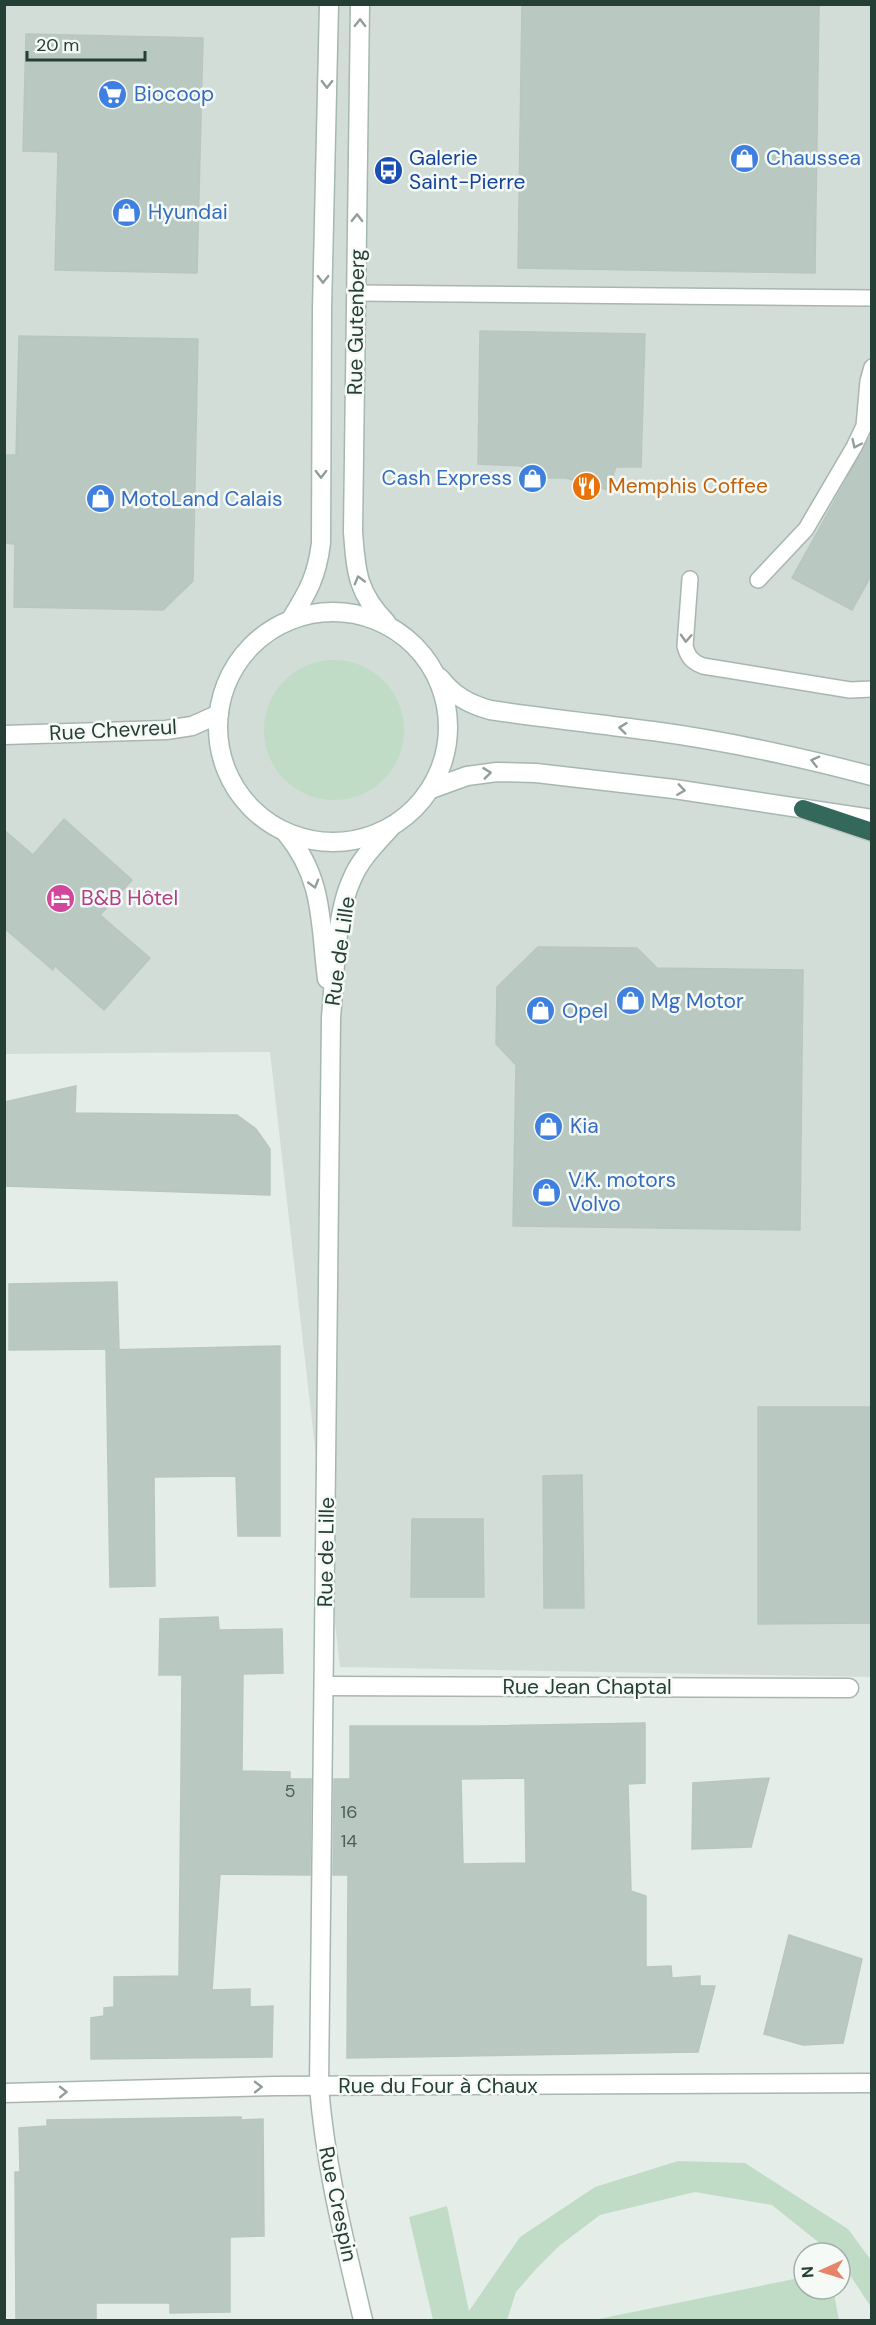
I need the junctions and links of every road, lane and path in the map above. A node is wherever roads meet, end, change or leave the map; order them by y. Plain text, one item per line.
1 (329, 4) edge
2 (360, 4) edge
3 (356, 293) junction
4 (872, 298) edge
5 (872, 367) edge
6 (690, 579) dead end
7 (758, 580) dead end
8 (291, 620) junction
9 (392, 627) junction
10 (431, 666) junction
11 (872, 689) edge
12 (219, 714) junction
13 (4, 735) edge
14 (872, 776) edge
15 (431, 789) junction
16 (803, 809) junction
17 (872, 819) edge
18 (391, 827) junction
19 (872, 832) edge
20 (286, 833) junction
21 (331, 1017) junction
22 (324, 1686) junction
23 (849, 1688) dead end
24 (872, 2084) edge
25 (320, 2086) junction
26 (4, 2093) edge
27 (363, 2320) edge

1 -> 8 main road, Rue Gutenberg
3 -> 2 main road, Rue Gutenberg
3 - 4 lane
9 -> 3 main road, Rue Gutenberg
5 -> 7 lane
6 -> 11 lane
8 - 9 main road
8 - 12 main road
9 - 10 main road
14 -> 10 main road
10 - 15 main road
12 - 13 main road, Rue Chevreul
12 - 20 main road
15 -> 16 main road
15 - 18 main road
16 - 17 main road
16 - 19 highway
18 - 20 main road
18 - 21 main road, Rue de Lille
20 -> 21 main road, Rue de Lille
21 - 22 main road, Rue de Lille
22 - 23 main road, Rue Jean Chaptal
22 - 25 main road, Rue de Lille
24 - 25 main road, Rue du Four à Chaux
26 -> 25 main road, Rue du Four à Chaux
25 - 27 main road, Rue Crespin

